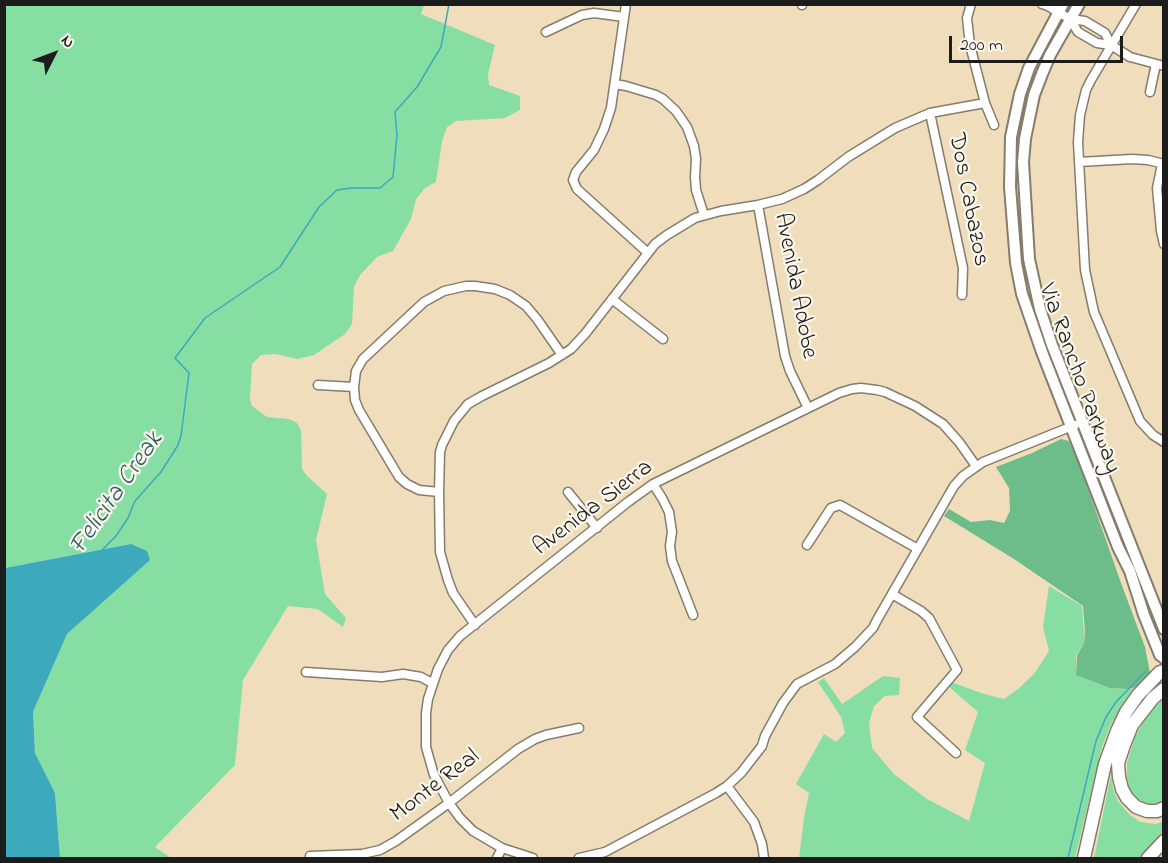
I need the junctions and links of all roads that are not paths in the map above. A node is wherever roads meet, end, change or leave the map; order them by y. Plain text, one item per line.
1 (626, 4) edge
2 (971, 4) edge
3 (1042, 4) edge
4 (1079, 4) edge
5 (1136, 4) edge
6 (1060, 8) edge
7 (624, 17) junction
8 (1070, 19) junction
9 (546, 32) dead end
10 (1111, 45) junction
11 (1160, 65) edge
12 (615, 84) junction
13 (1150, 92) dead end
14 (985, 103) junction
15 (930, 113) junction
16 (994, 125) dead end
17 (1079, 162) junction
18 (1163, 164) edge
19 (758, 205) junction
20 (704, 215) junction
21 (1164, 244) edge
22 (648, 253) junction
23 (962, 295) dead end
24 (612, 299) junction
25 (663, 339) dead end
26 (562, 355) junction
27 (318, 385) dead end
28 (354, 387) junction
29 (808, 408) junction
30 (1083, 422) junction
31 (1071, 426) junction
32 (1164, 442) edge
33 (976, 466) junction
34 (653, 484) junction
35 (439, 492) junction
36 (568, 492) dead end
37 (597, 528) junction
38 (807, 545) dead end
39 (918, 549) junction
40 (892, 594) junction
41 (693, 615) dead end
42 (475, 625) junction
43 (1164, 629) edge
44 (1164, 658) edge
45 (1164, 671) edge
46 (306, 672) dead end
47 (432, 682) junction
48 (1164, 688) edge
49 (579, 728) dead end
50 (956, 753) dead end
51 (727, 786) junction
52 (449, 803) junction
53 (1164, 808) edge
54 (1164, 841) edge
55 (502, 848) junction
56 (310, 856) dead end
57 (497, 858) edge
58 (533, 858) edge
59 (579, 858) edge
60 (764, 858) edge
61 (1084, 858) edge
62 (1148, 858) edge

1 - 7 street
2 - 14 street
3 - 6 street
4 - 8 main road, Via Rancho Parkway
5 - 10 street
6 - 8 street
6 - 31 main road, Via Rancho Parkway
7 - 9 street
7 - 12 street
8 - 10 street
8 - 30 main road, Via Rancho Parkway
10 - 11 street
10 - 17 street
11 - 13 street
12 - 20 street
12 - 22 street
14 - 15 street
14 - 16 street
15 - 19 street
15 - 23 street, Dos Cabazos
17 - 18 street
17 - 32 street
18 - 21 street
19 - 20 street
19 - 29 street, Avenida Adobe
20 - 22 street
22 - 24 street
24 - 25 street
24 - 26 street
26 - 28 street
26 - 35 street
27 - 28 street
28 - 35 street
29 - 33 street, Avenida Sierra
29 - 34 street, Avenida Sierra
30 - 31 street
30 - 43 main road, Via Rancho Parkway
31 - 33 street
31 - 44 main road, Via Rancho Parkway
33 - 39 street
34 - 37 street, Avenida Sierra
34 - 41 street
35 - 42 street
36 - 37 street
37 - 42 street, Avenida Sierra
38 - 39 street
39 - 40 street
40 - 50 street
40 - 51 street
42 - 47 street, Avenida Sierra
45 - 61 highway
46 - 47 street
47 - 52 street, Avenida Sierra
48 - 53 highway
49 - 52 street, Monte Real
51 - 59 street
51 - 60 street
52 - 55 street, Avenida Sierra
52 - 56 street, Monte Real
54 - 62 highway
55 - 57 street
55 - 58 street, Avenida Sierra

